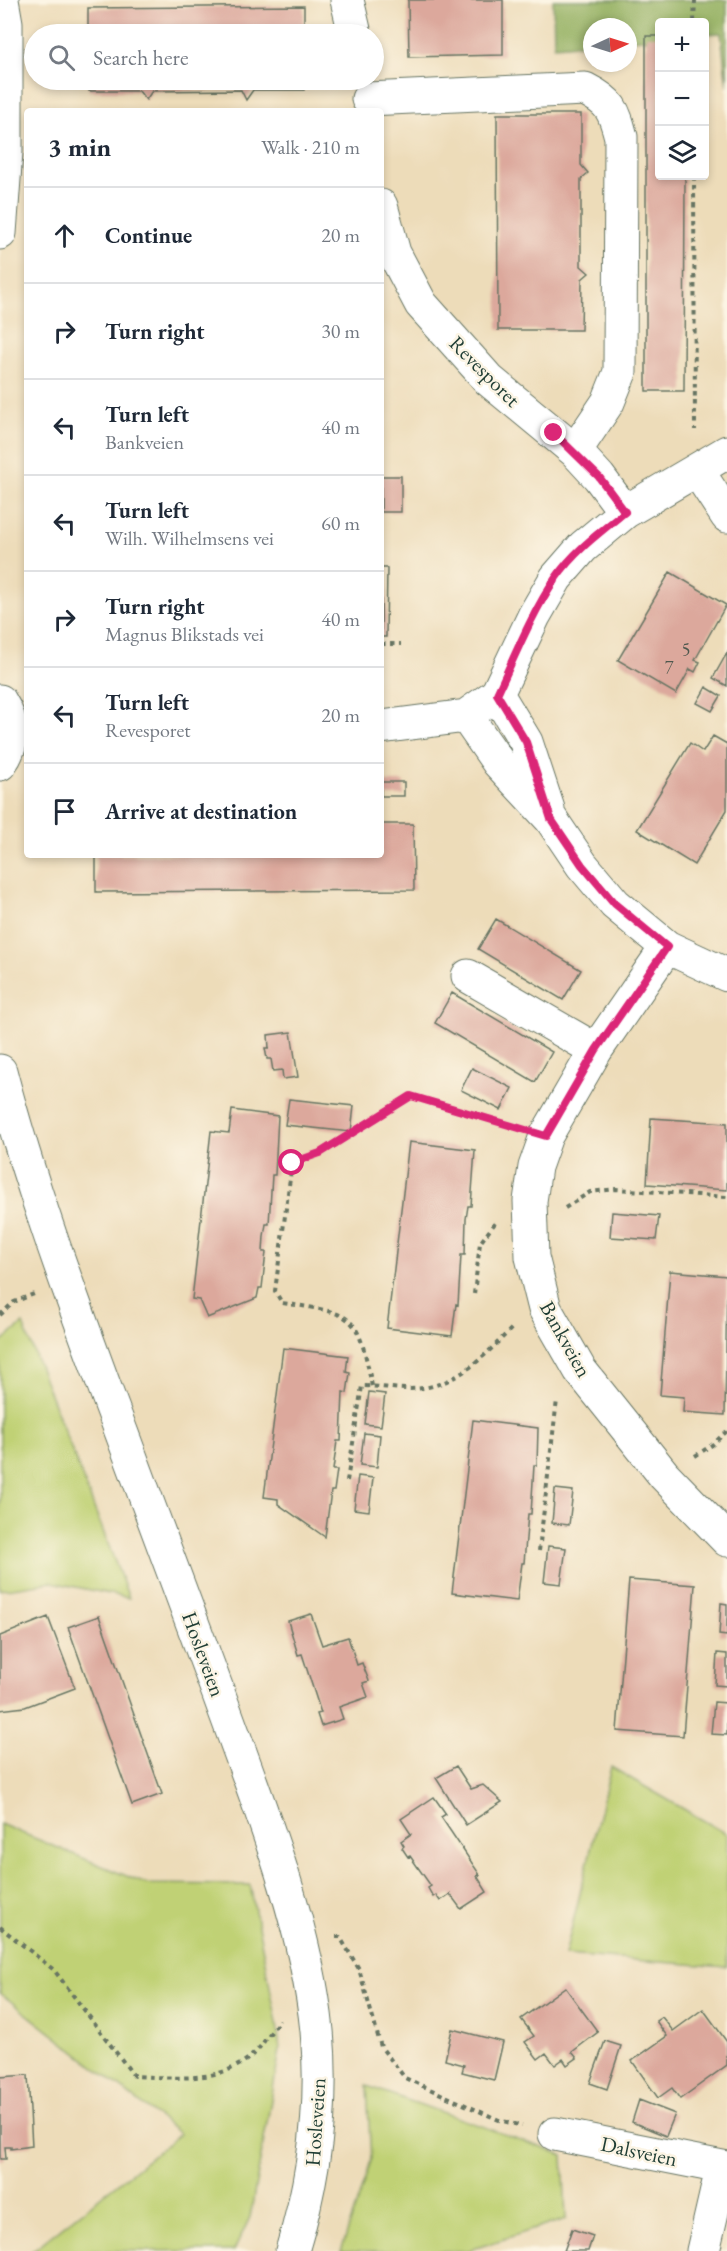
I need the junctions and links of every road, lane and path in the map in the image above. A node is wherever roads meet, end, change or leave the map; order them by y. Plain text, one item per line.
1 (2, 0) edge
2 (347, 0) edge
3 (695, 0) edge
4 (694, 18) edge
5 (353, 24) edge
6 (367, 96) edge
7 (694, 180) edge
8 (384, 217) edge
9 (0, 232) edge
10 (575, 451) junction
11 (727, 452) edge
12 (698, 470) junction
13 (625, 512) junction
14 (727, 516) edge
15 (384, 644) edge
16 (401, 644) dead end
17 (497, 694) junction
18 (12, 711) edge
19 (466, 716) junction
20 (384, 727) edge
21 (12, 755) edge
22 (551, 819) junction
23 (667, 947) junction
24 (727, 975) edge
25 (468, 976) dead end
26 (596, 1050) junction
27 (0, 1071) edge
28 (546, 1136) junction
29 (727, 1197) edge
30 (530, 1216) junction
31 (474, 1294) dead end
32 (545, 1309) junction
33 (580, 1370) junction
34 (372, 1386) junction
35 (347, 1481) dead end
36 (727, 1540) edge
37 (539, 1551) dead end
38 (0, 1927) edge
39 (301, 1942) junction
40 (280, 2013) dead end
41 (555, 2134) joint
42 (725, 2169) edge
43 (292, 2251) edge
44 (703, 2251) edge

1 - 9 street
2 - 5 street
3 - 4 path
6 - 10 street
7 - 12 path
8 - 10 street, Revesporet
10 - 13 street, Revesporet
11 - 12 street
12 - 13 street
12 - 14 street
13 - 17 street
15 - 16 path
17 - 19 street
17 - 22 street
18 - 21 street
19 - 20 street
19 - 22 street
22 - 23 street
23 - 24 street
23 - 26 street, Bankveien
25 - 26 street
26 - 28 street, Bankveien
27 - 39 street, Hosleveien
28 - 30 street, Bankveien
28 - 34 path
29 - 30 path
30 - 31 path
30 - 32 street, Bankveien
32 - 33 street, Bankveien
32 - 34 path
33 - 36 street, Bankveien
33 - 37 path
34 - 35 path
38 - 40 path
39 - 41 path
39 - 43 street, Hosleveien
41 - 42 street, Dalsveien
42 - 44 street, Dalsveien

